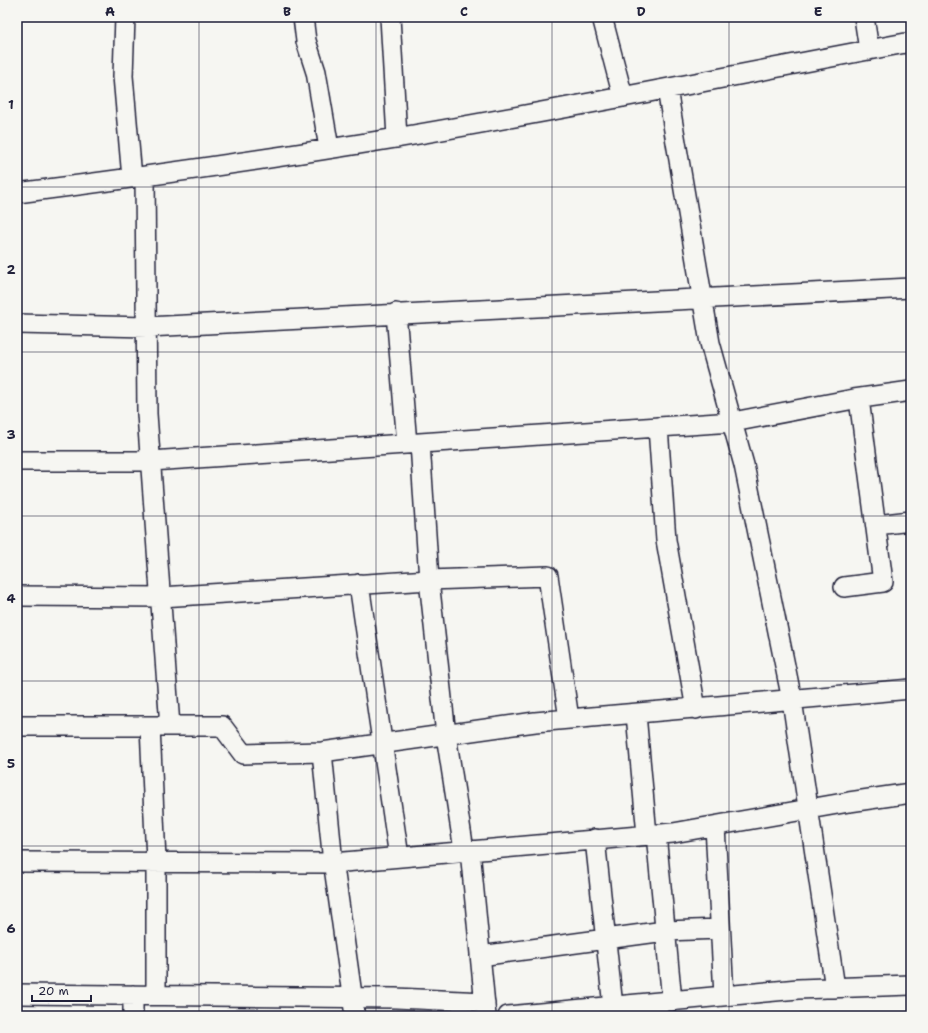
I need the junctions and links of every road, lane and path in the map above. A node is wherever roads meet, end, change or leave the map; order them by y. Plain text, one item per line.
1 (125, 17) edge
2 (303, 17) edge
3 (390, 17) edge
4 (602, 17) edge
5 (864, 17) edge
6 (911, 42) edge
7 (869, 50) junction
8 (667, 89) junction
9 (622, 98) junction
10 (398, 138) junction
11 (329, 148) junction
12 (138, 177) junction
13 (17, 194) edge
14 (911, 288) edge
15 (702, 299) junction
16 (396, 313) junction
17 (17, 324) edge
18 (146, 327) junction
19 (911, 391) edge
20 (859, 398) junction
21 (733, 422) junction
22 (658, 427) junction
23 (414, 444) junction
24 (17, 461) edge
25 (151, 461) junction
26 (911, 521) edge
27 (876, 525) junction
28 (429, 580) junction
29 (360, 584) junction
30 (844, 587) dead end
31 (17, 596) edge
32 (161, 597) junction
33 (911, 689) edge
34 (792, 700) junction
35 (696, 709) junction
36 (636, 714) junction
37 (569, 719) junction
38 (17, 726) edge
39 (150, 726) junction
40 (170, 726) junction
41 (446, 735) junction
42 (383, 744) junction
43 (322, 752) junction
44 (911, 793) edge
45 (807, 809) junction
46 (715, 826) junction
47 (652, 835) junction
48 (595, 840) junction
49 (467, 850) junction
50 (399, 856) junction
51 (156, 861) junction
52 (17, 862) edge
53 (333, 863) junction
54 (720, 929) junction
55 (665, 931) junction
56 (605, 940) junction
57 (480, 956) junction
58 (911, 985) edge
59 (835, 988) junction
60 (17, 994) edge
61 (133, 995) junction
62 (156, 995) junction
63 (724, 996) junction
64 (352, 997) junction
65 (672, 1001) junction
66 (486, 1009) edge
67 (613, 1011) edge
68 (133, 1016) edge
69 (355, 1016) edge
70 (508, 1016) edge

1 - 12 street
2 - 11 street
3 - 10 street
4 - 9 street
5 - 7 street
6 - 7 street
7 - 8 street
8 - 9 street
8 - 15 street
9 - 10 street
10 - 11 street
11 - 12 street
12 - 13 street
12 - 18 street
14 - 15 street
15 - 16 street
15 - 21 street
16 - 18 street
16 - 23 street
17 - 18 street
18 - 25 street
19 - 20 street
20 - 21 street
20 - 27 street
21 - 22 street
21 - 34 street
22 - 23 street
22 - 35 street
23 - 25 street
23 - 28 street
24 - 25 street
25 - 32 street
26 - 27 street
27 - 30 street
28 - 29 street
28 - 37 street
28 - 41 street
29 - 32 street
29 - 42 street
31 - 32 street
32 - 40 street
33 - 34 street
34 - 35 street
34 - 45 street
35 - 36 street
36 - 37 street
36 - 47 street
37 - 41 street
38 - 39 street
39 - 40 street
39 - 51 street
40 - 43 street
41 - 42 street
41 - 49 street
42 - 43 street
42 - 50 street
43 - 53 street
44 - 45 street
45 - 46 street
45 - 59 street
46 - 47 street
46 - 54 street
47 - 48 street
47 - 55 street
48 - 49 street
48 - 56 street
49 - 50 street
49 - 57 street
50 - 53 street
51 - 52 street
51 - 53 street
51 - 62 street
53 - 64 street
54 - 55 street
54 - 63 street
55 - 56 street
55 - 65 street
56 - 57 street
56 - 67 street
57 - 66 street
58 - 59 street
59 - 63 street
60 - 61 street
61 - 62 street
61 - 68 street
62 - 64 street
63 - 65 street
64 - 66 street
64 - 69 street
65 - 67 street
67 - 70 street

